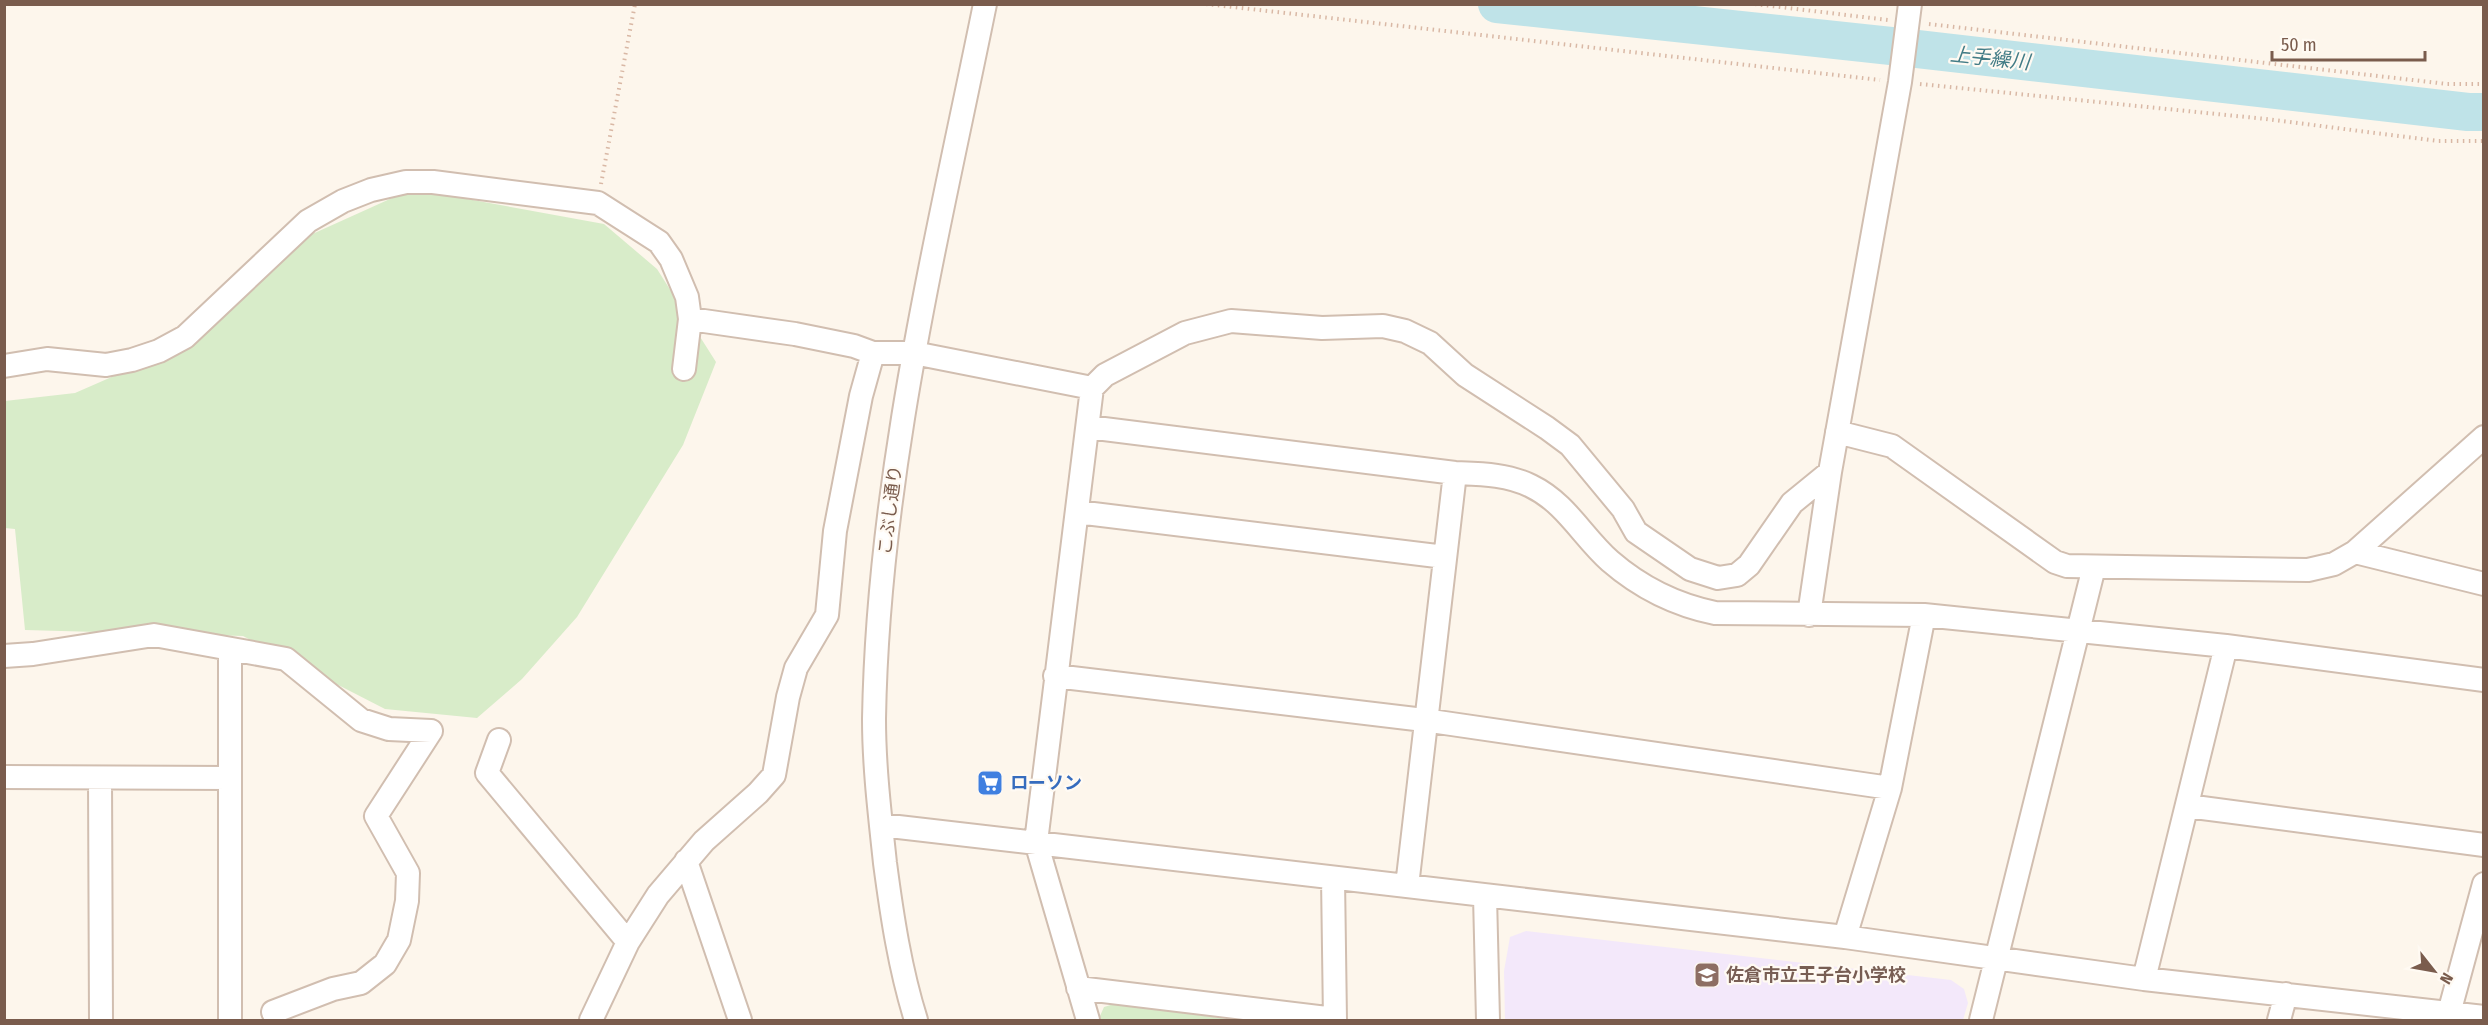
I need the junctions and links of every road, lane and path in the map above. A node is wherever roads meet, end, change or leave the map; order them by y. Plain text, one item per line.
1 (635, 4) edge
2 (985, 4) edge
3 (1206, 4) edge
4 (1755, 4) edge
5 (1909, 13) edge
6 (1900, 82) junction
7 (2484, 84) edge
8 (2484, 141) edge
9 (598, 203) junction
10 (690, 319) junction
11 (914, 352) junction
12 (873, 353) junction
13 (4, 366) edge
14 (684, 369) dead end
15 (1092, 388) junction
16 (1088, 427) junction
17 (1837, 432) junction
18 (2484, 437) edge
19 (1830, 472) junction
20 (1455, 473) junction
21 (1077, 512) junction
22 (2355, 552) junction
23 (1445, 557) junction
24 (2094, 567) junction
25 (2484, 584) edge
26 (1809, 615) junction
27 (1924, 615) junction
28 (2079, 630) junction
29 (2226, 646) junction
30 (230, 649) junction
31 (4, 656) edge
32 (1055, 676) junction
33 (2484, 680) edge
34 (1424, 720) junction
35 (499, 740) dead end
36 (4, 777) edge
37 (100, 778) junction
38 (230, 778) junction
39 (1890, 788) junction
40 (2187, 806) junction
41 (881, 825) junction
42 (1036, 842) junction
43 (2484, 845) edge
44 (686, 861) junction
45 (1333, 878) junction
46 (2484, 884) edge
47 (1407, 886) junction
48 (1485, 896) junction
49 (1845, 937) junction
50 (628, 942) junction
51 (1996, 957) junction
52 (2144, 979) junction
53 (1078, 988) junction
54 (2286, 994) junction
55 (2449, 1013) junction
56 (2484, 1017) edge
57 (101, 1020) edge
58 (230, 1020) edge
59 (278, 1020) edge
60 (591, 1020) edge
61 (740, 1020) edge
62 (916, 1020) edge
63 (1088, 1020) edge
64 (1335, 1020) edge
65 (1488, 1020) edge
66 (1980, 1020) edge
67 (2279, 1020) edge

1 - 9 path
2 - 11 street, こぶし通り
3 - 6 path
4 - 5 path
5 - 6 street
5 - 7 path
6 - 8 path
6 - 17 street
9 - 10 street
9 - 13 street
10 - 12 street
10 - 14 street
11 - 12 street
11 - 15 street
11 - 41 street, こぶし通り
12 - 44 street
15 - 16 street
15 - 19 street
16 - 20 street
16 - 21 street
17 - 19 street
17 - 24 street
18 - 22 street
19 - 26 street
20 - 23 street
20 - 26 street
21 - 23 street
21 - 32 street
22 - 24 street
22 - 25 street
23 - 34 street
24 - 28 street
26 - 27 street
27 - 28 street
27 - 39 street
28 - 29 street
28 - 51 street
29 - 33 street
29 - 40 street
30 - 31 street
30 - 38 street
30 - 59 street
32 - 34 street
32 - 42 street
34 - 39 street
34 - 47 street
35 - 50 street
36 - 37 street
37 - 38 street
37 - 57 street
38 - 58 street
39 - 49 street
40 - 43 street
40 - 52 street
41 - 42 street
41 - 62 street, こぶし通り
42 - 45 street
42 - 53 street
44 - 50 street
44 - 61 street
45 - 47 street
45 - 64 street
46 - 55 street
47 - 48 street
48 - 49 street
48 - 65 street
49 - 51 street
50 - 60 street
51 - 52 street
51 - 66 street
52 - 54 street
53 - 63 street
53 - 64 street
54 - 55 street
54 - 67 street
55 - 56 street

